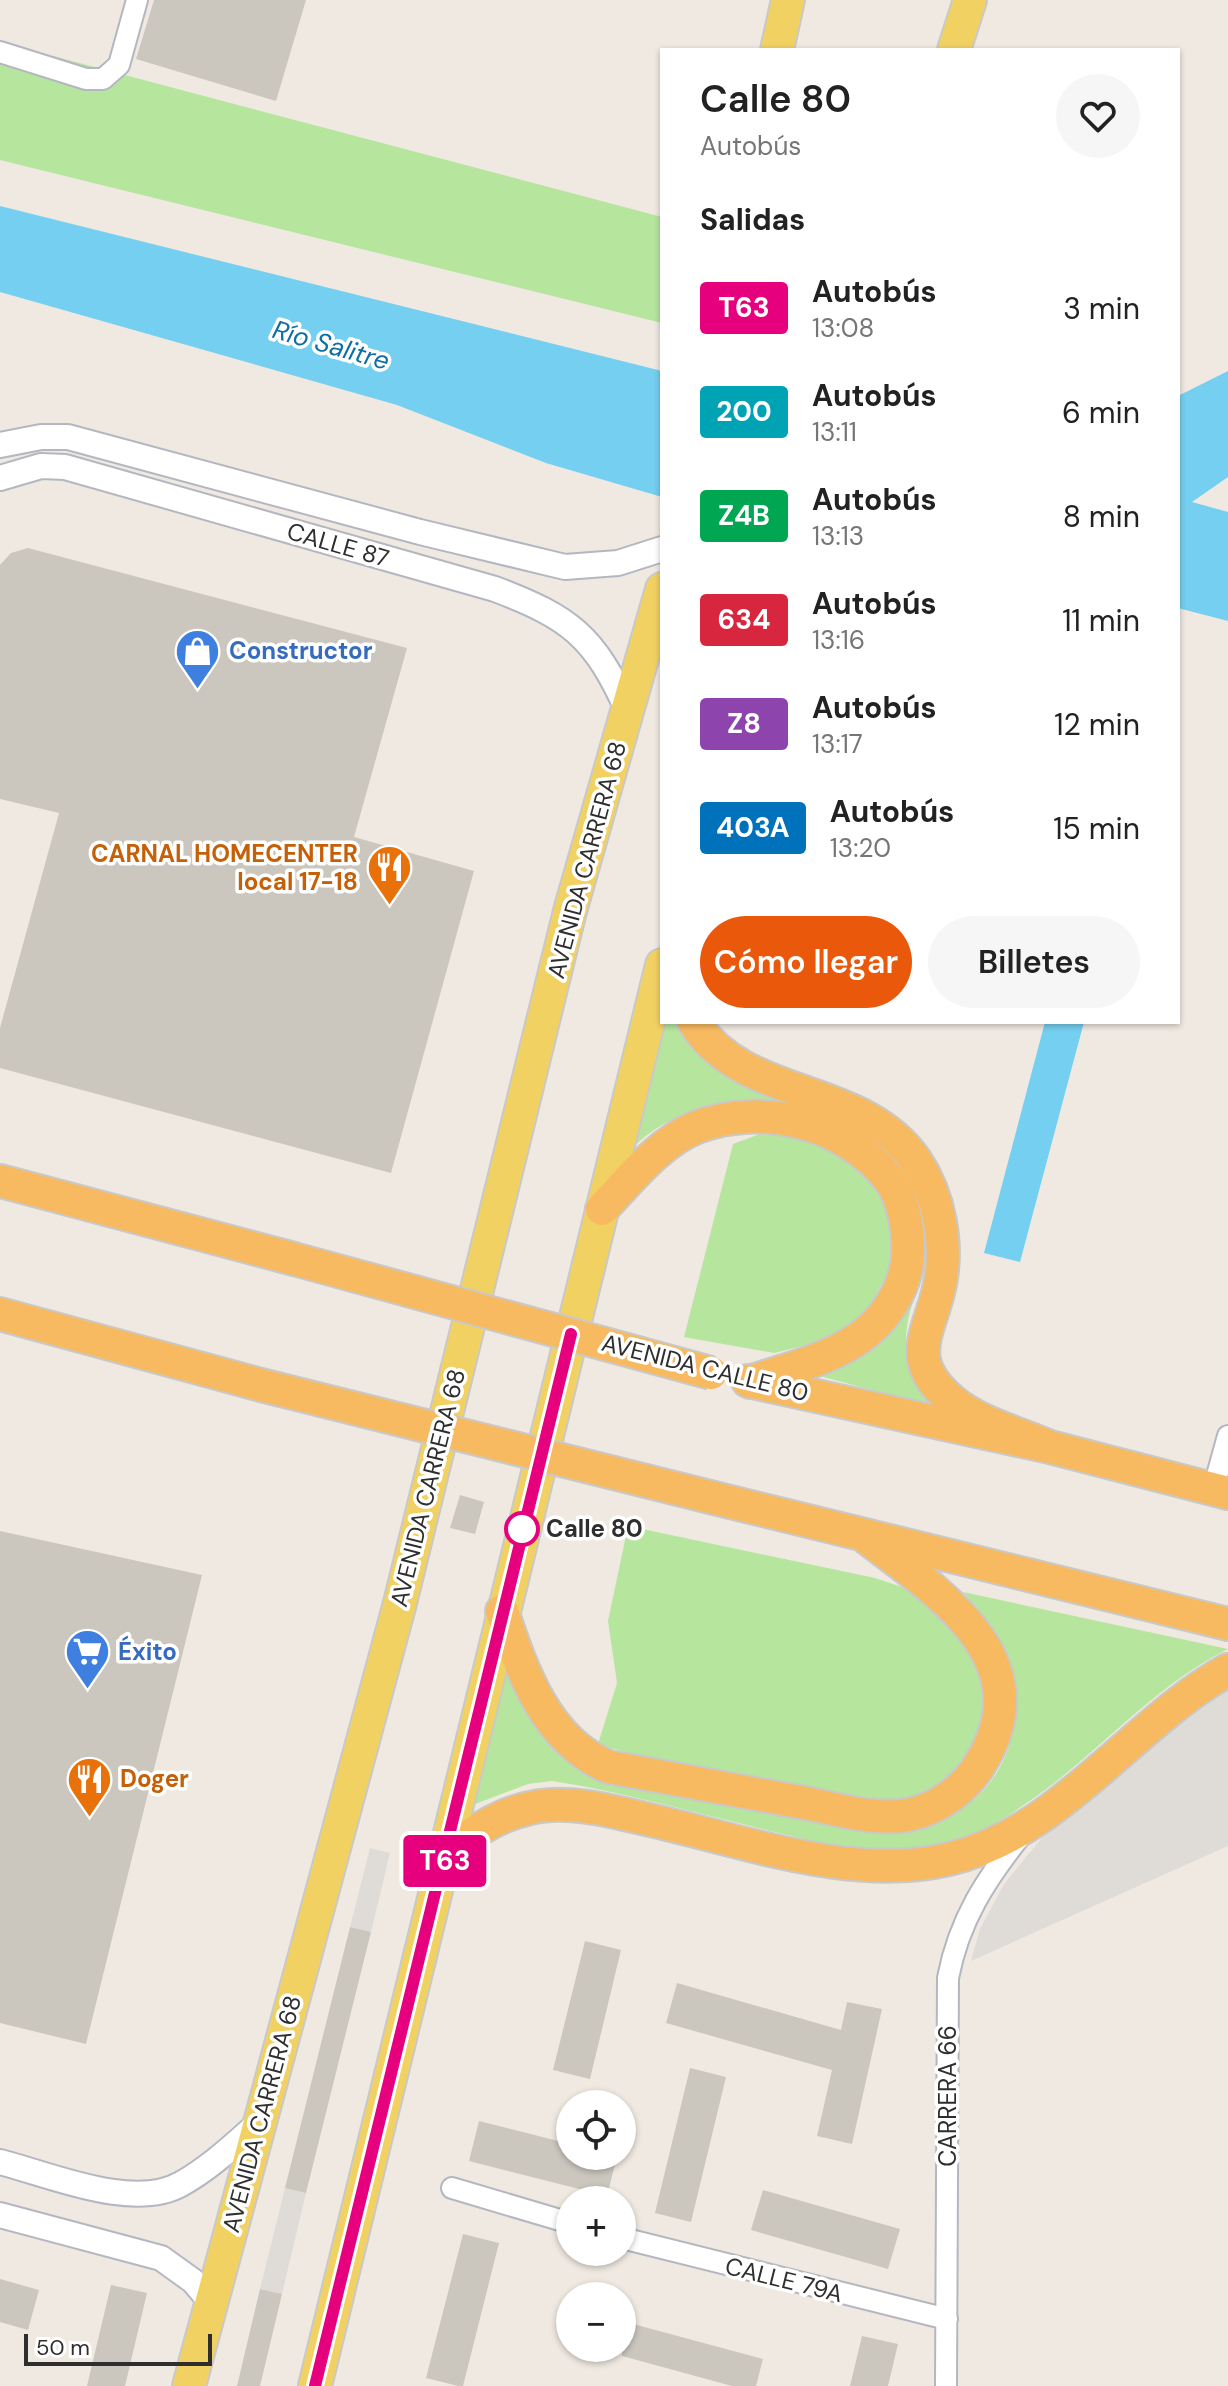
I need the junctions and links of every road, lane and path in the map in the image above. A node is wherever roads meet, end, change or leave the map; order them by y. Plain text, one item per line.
1 (137, 0) edge
2 (788, 0) edge
3 (970, 0) edge
4 (777, 48) edge
5 (955, 48) edge
6 (0, 52) edge
7 (0, 445) edge
8 (0, 478) edge
9 (660, 550) edge
10 (660, 596) edge
11 (628, 711) junction
12 (660, 973) edge
13 (696, 1024) edge
14 (0, 1181) edge
15 (602, 1209) junction
16 (0, 1314) edge
17 (750, 1382) junction
18 (1228, 1436) edge
19 (1050, 1447) junction
20 (1220, 1492) edge
21 (868, 1539) junction
22 (502, 1611) junction
23 (1228, 1624) edge
24 (1228, 1670) edge
25 (1027, 1828) junction
26 (446, 1854) junction
27 (260, 2122) junction
28 (0, 2162) edge
29 (452, 2188) dead end
30 (0, 2215) edge
31 (556, 2219) edge
32 (636, 2241) edge
33 (211, 2302) junction
34 (947, 2319) junction
35 (189, 2386) edge
36 (315, 2386) edge
37 (946, 2386) edge

1 - 6 street
2 - 4 main road
3 - 5 main road
7 - 9 street, CALLE 87
8 - 11 street, CALLE 87
10 - 11 main road, AVENIDA CARRERA 68
11 - 27 main road, AVENIDA CARRERA 68
12 - 15 main road
13 - 19 highway
14 - 17 highway, AVENIDA CALLE 80, bridge
15 - 17 highway
15 - 22 main road
16 - 21 highway, bridge
17 - 19 highway, AVENIDA CALLE 80
18 - 20 street
19 - 20 highway, AVENIDA CALLE 80
21 - 22 highway
21 - 23 highway
22 - 26 main road
24 - 25 highway
25 - 26 highway
25 - 34 street, CARRERA 66
26 - 36 main road
27 - 28 street
27 - 33 main road, AVENIDA CARRERA 68
29 - 31 street
30 - 33 street
32 - 34 street, CALLE 79A
33 - 35 main road, AVENIDA CARRERA 68
34 - 37 street, CARRERA 66

